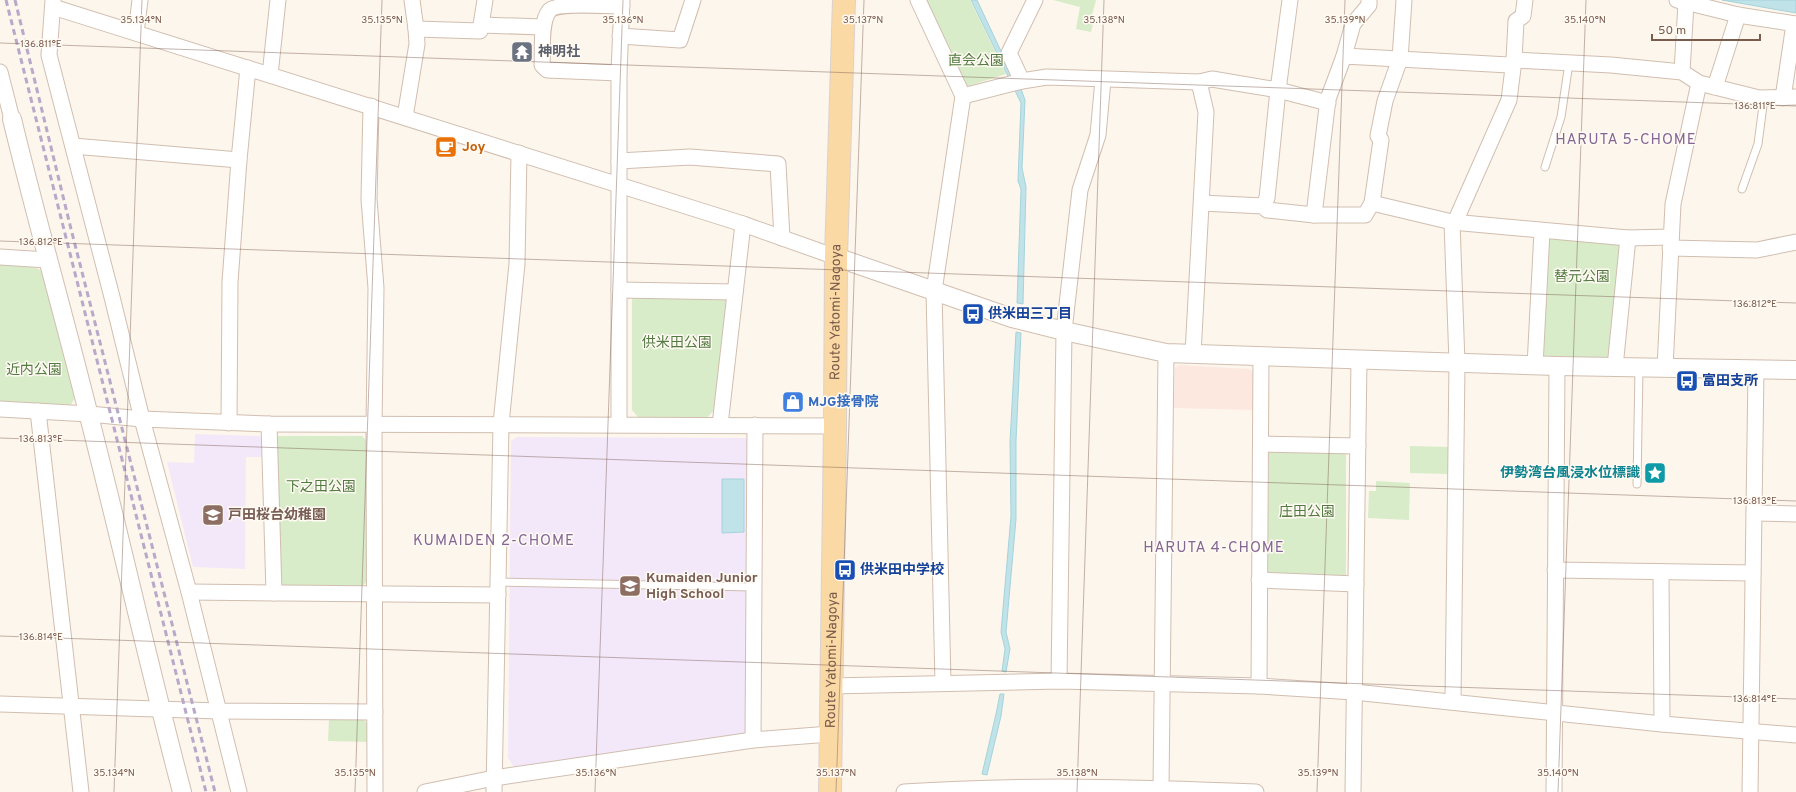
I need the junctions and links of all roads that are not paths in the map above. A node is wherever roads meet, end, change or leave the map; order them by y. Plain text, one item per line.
1 (140, 0) edge
2 (278, 0) edge
3 (412, 0) edge
4 (485, 0) edge
5 (693, 0) edge
6 (844, 0) edge
7 (918, 0) edge
8 (1035, 0) edge
9 (1290, 0) edge
10 (1369, 0) edge
11 (1404, 0) edge
12 (1525, 0) edge
13 (1681, 1) edge
14 (53, 3) edge
15 (622, 3) edge
16 (1738, 15) junction
17 (1795, 24) edge
18 (481, 25) junction
19 (544, 27) junction
20 (416, 29) junction
21 (136, 33) junction
22 (620, 36) junction
23 (1344, 56) junction
24 (1400, 59) junction
25 (1514, 60) junction
26 (1569, 63) junction
27 (248, 68) junction
28 (0, 72) edge
29 (1682, 72) junction
30 (619, 73) junction
31 (270, 75) junction
32 (1103, 80) junction
33 (1199, 82) junction
34 (1017, 83) junction
35 (1699, 83) junction
36 (1715, 87) junction
37 (1278, 90) junction
38 (963, 96) junction
39 (1764, 98) junction
40 (1790, 98) edge
41 (1328, 103) junction
42 (371, 106) junction
43 (405, 117) junction
44 (12, 119) joint
45 (73, 146) junction
46 (519, 153) junction
47 (239, 160) junction
48 (619, 161) junction
49 (1545, 167) dead end
50 (619, 185) junction
51 (1742, 189) dead end
52 (1202, 203) junction
53 (1372, 203) junction
54 (1263, 206) junction
55 (1314, 215) junction
56 (1453, 222) junction
57 (743, 224) junction
58 (1542, 230) junction
59 (782, 238) junction
60 (1628, 238) junction
61 (1796, 242) edge
62 (1670, 243) junction
63 (0, 257) edge
64 (836, 257) junction
65 (48, 260) junction
66 (619, 290) junction
67 (934, 291) junction
68 (735, 292) junction
69 (1064, 331) junction
70 (1166, 353) junction
71 (1193, 354) junction
72 (1261, 356) junction
73 (1359, 360) junction
74 (1457, 363) junction
75 (1534, 366) junction
76 (1557, 366) junction
77 (1615, 367) junction
78 (1639, 368) junction
79 (1665, 368) junction
80 (1756, 370) junction
81 (1796, 370) edge
82 (0, 409) edge
83 (38, 411) junction
84 (89, 414) junction
85 (142, 420) junction
86 (229, 423) junction
87 (268, 424) junction
88 (501, 424) junction
89 (619, 424) junction
90 (374, 425) junction
91 (720, 425) junction
92 (755, 425) junction
93 (835, 426) junction
94 (1261, 444) junction
95 (1358, 446) junction
96 (1637, 484) dead end
97 (1754, 513) junction
98 (1796, 514) edge
99 (1555, 570) junction
100 (1661, 572) junction
101 (1753, 573) junction
102 (1259, 580) junction
103 (1356, 584) junction
104 (754, 587) junction
105 (498, 588) junction
106 (189, 592) junction
107 (274, 593) junction
108 (374, 594) junction
109 (1058, 681) junction
110 (1163, 682) junction
111 (943, 683) junction
112 (831, 686) junction
113 (1259, 686) junction
114 (1354, 692) junction
115 (1453, 702) junction
116 (0, 704) edge
117 (72, 706) junction
118 (160, 710) junction
119 (219, 711) junction
120 (375, 712) junction
121 (1554, 713) junction
122 (1662, 724) junction
123 (1751, 732) junction
124 (830, 734) junction
125 (1796, 735) edge
126 (753, 740) junction
127 (494, 785) edge
128 (1069, 790) edge
129 (1163, 790) edge
130 (81, 792) edge
131 (182, 792) edge
132 (239, 792) edge
133 (375, 792) edge
134 (425, 792) edge
135 (830, 792) edge
136 (904, 792) edge
137 (1256, 792) edge
138 (1352, 792) edge
139 (1554, 792) edge
140 (1750, 792) edge

1 - 21 street
2 - 31 street
3 - 20 street
4 - 18 street
5 - 22 street
6 - 64 main road, Route Yatomi-Nagoya
7 - 38 street
8 - 34 street
9 - 37 street
10 - 23 street
11 - 24 street
12 - 25 street
13 - 16 street
13 - 29 street
14 - 21 street
14 - 45 street
15 - 19 street
15 - 22 street
16 - 17 street
16 - 36 street
17 - 40 street
18 - 19 street
18 - 20 street
19 - 30 street
20 - 43 street
21 - 27 street
22 - 30 street
23 - 24 street
23 - 41 street
24 - 25 street
24 - 53 street
25 - 26 street
25 - 56 street
26 - 29 street
26 - 49 lane
27 - 31 street
27 - 47 street
28 - 44 street
29 - 35 street
30 - 48 street
31 - 42 street
32 - 33 street
32 - 34 street
32 - 69 street
33 - 37 street
33 - 52 street
34 - 38 street
35 - 36 street
35 - 62 street
36 - 39 street
37 - 41 street
37 - 54 street
38 - 67 street
39 - 40 street
39 - 51 lane
41 - 55 street
42 - 43 street
42 - 90 street
43 - 46 street
44 - 65 street
45 - 47 street
45 - 85 street
46 - 50 street
46 - 88 street
47 - 86 street
48 - 50 street
48 - 59 street
50 - 57 street
50 - 66 street
52 - 54 street
52 - 71 street
53 - 55 street
53 - 56 street
54 - 55 street
56 - 58 street
56 - 74 street
57 - 59 street
57 - 68 street
58 - 60 street
58 - 75 street
59 - 64 street
60 - 62 street
60 - 77 street
61 - 62 street
62 - 79 street
63 - 65 street
64 - 67 street
64 - 93 main road, Route Yatomi-Nagoya
65 - 84 street
66 - 68 street
66 - 89 street
67 - 69 street
67 - 111 street
68 - 91 street
69 - 70 street
69 - 109 street
70 - 71 street
70 - 110 street
71 - 72 street
72 - 73 street
72 - 94 street
73 - 74 street
73 - 95 street
74 - 75 street
74 - 115 street
75 - 76 street
76 - 77 street
76 - 99 street
77 - 78 street
78 - 79 street
78 - 96 lane
79 - 80 street
80 - 81 street
80 - 97 street
82 - 83 street
83 - 84 street
83 - 117 street
84 - 85 street
84 - 118 street
85 - 86 street
85 - 106 street
86 - 87 street
87 - 90 street
87 - 107 street
88 - 89 street
88 - 90 street
88 - 105 street
89 - 91 street
90 - 108 street
91 - 92 street
92 - 93 street
92 - 104 street
93 - 112 main road, Route Yatomi-Nagoya
94 - 95 street
94 - 102 street
95 - 103 street
97 - 98 street
97 - 101 street
99 - 100 street
99 - 121 street
100 - 101 street
100 - 122 street
101 - 123 street
102 - 103 street
102 - 113 street
103 - 114 street
104 - 105 lane
104 - 126 street
105 - 108 street
105 - 127 street
106 - 107 street
106 - 119 street
107 - 108 street
108 - 120 street
109 - 110 street
109 - 111 street
110 - 113 street
110 - 129 street
111 - 112 street
112 - 124 main road, Route Yatomi-Nagoya
113 - 114 street
114 - 115 street
114 - 138 street
115 - 121 street
116 - 117 street
117 - 118 street
117 - 130 street
118 - 119 street
118 - 131 street
119 - 120 street
119 - 132 street
120 - 133 street
121 - 122 street
121 - 139 street
122 - 123 street
123 - 125 street
123 - 140 street
124 - 126 street
124 - 135 main road, Route Yatomi-Nagoya
126 - 127 street
127 - 134 street
128 - 129 street
128 - 136 street
129 - 137 street

